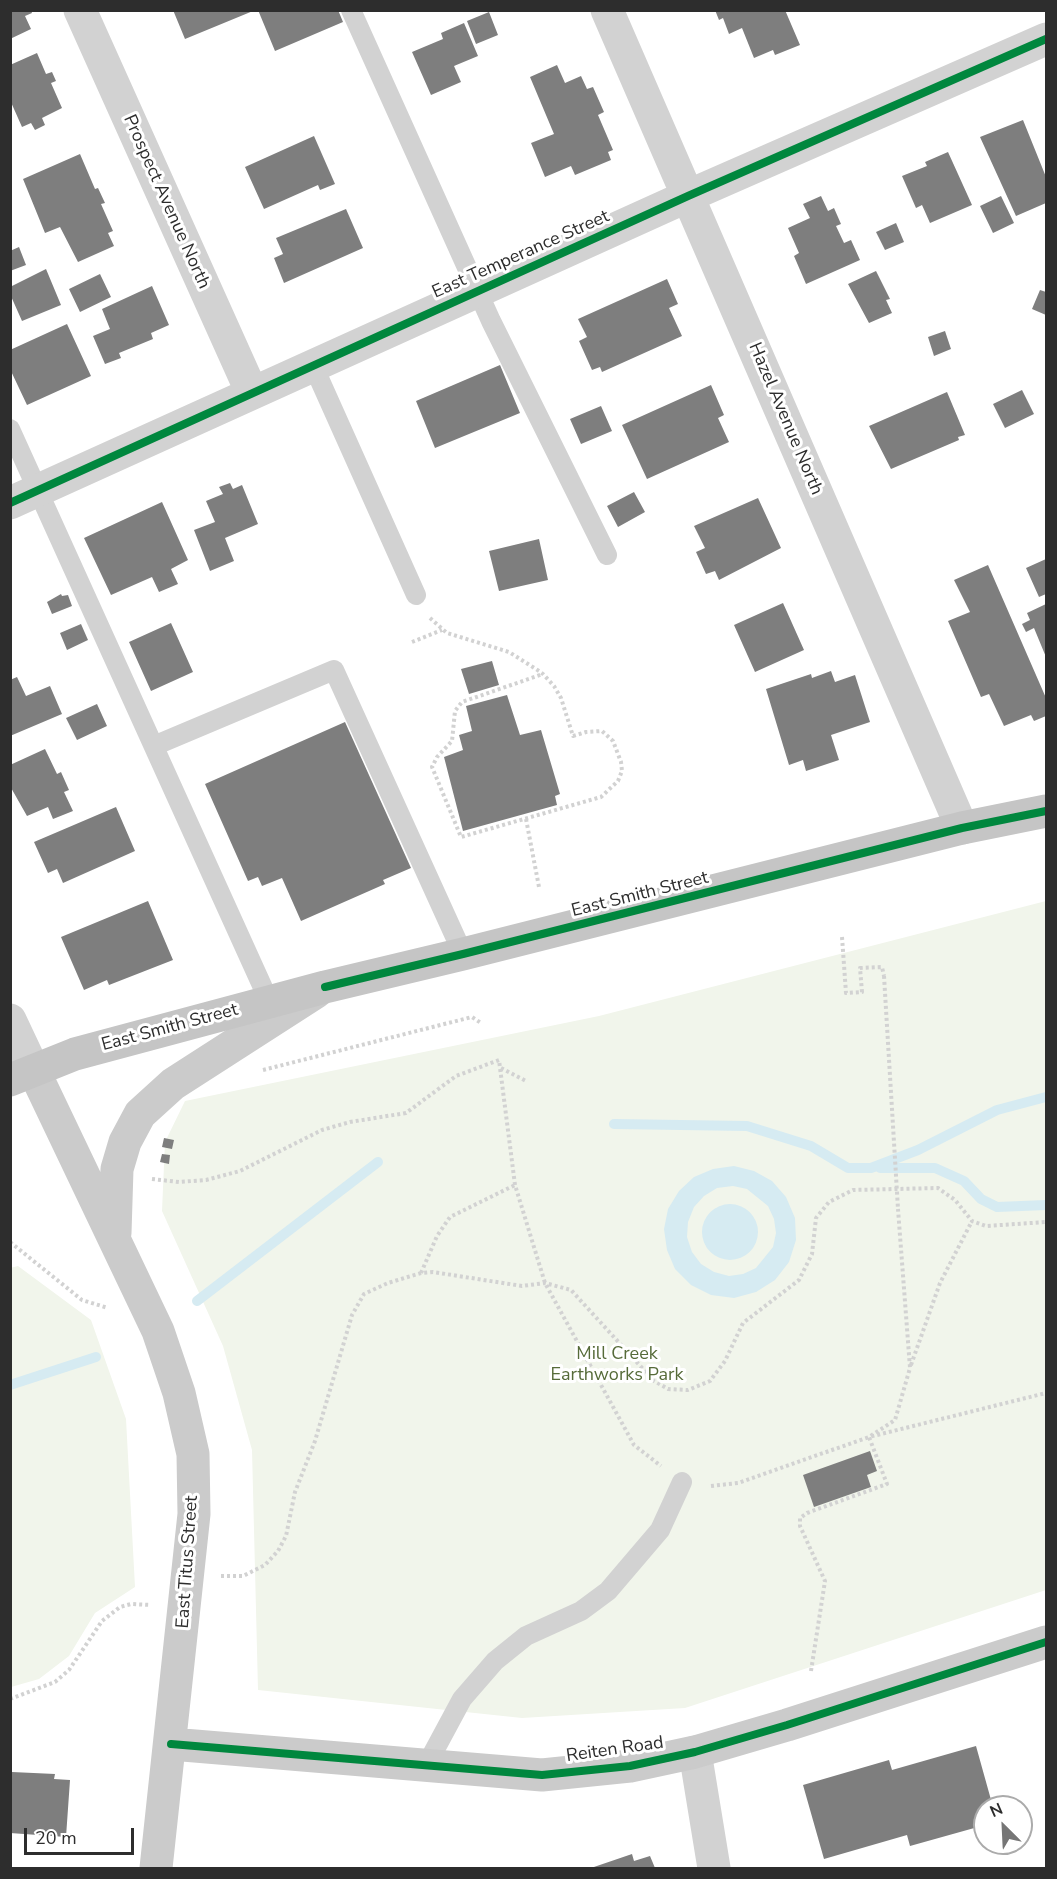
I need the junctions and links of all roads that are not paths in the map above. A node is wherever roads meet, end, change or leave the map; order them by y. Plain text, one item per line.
1 (80, 10) edge
2 (351, 10) edge
3 (607, 10) edge
4 (1047, 39) edge
5 (688, 196) junction
6 (478, 291) junction
7 (313, 365) junction
8 (252, 393) junction
9 (10, 429) edge
10 (40, 490) junction
11 (10, 503) edge
12 (607, 555) dead end
13 (416, 595) road end
14 (156, 745) junction
15 (1047, 811) edge
16 (962, 828) junction
17 (463, 954) junction
18 (325, 987) junction
19 (269, 1001) junction
20 (10, 1020) edge
21 (22, 1076) edge
22 (115, 1238) junction
23 (682, 1482) road end
24 (1047, 1642) edge
25 (171, 1744) junction
26 (695, 1752) junction
27 (426, 1766) junction
28 (156, 1869) edge
29 (714, 1869) edge

1 - 8 street, Prospect Avenue North
2 - 6 lane
3 - 5 street, Hazel Avenue North
4 - 5 street, East Temperance Street
5 - 6 street, East Temperance Street
5 - 16 street, Hazel Avenue North
6 - 7 street, East Temperance Street
6 - 12 lane
7 - 8 street, East Temperance Street
7 - 13 lane
8 - 10 street, East Temperance Street
9 - 10 lane
10 - 11 street, East Temperance Street
10 - 14 lane
14 - 17 lane
14 - 19 lane
15 - 16 main road, East Smith Street
16 - 17 main road, East Smith Street
17 - 18 main road, East Smith Street
18 - 19 main road, East Smith Street
18 - 22 street
19 - 21 main road, East Smith Street
20 - 21 street
21 - 22 street, East Titus Street
22 - 25 street, East Titus Street
23 - 27 lane
24 - 26 street, Reiten Road
25 - 27 street, Reiten Road
25 - 28 street, East Titus Street
26 - 27 street, Reiten Road
26 - 29 street

